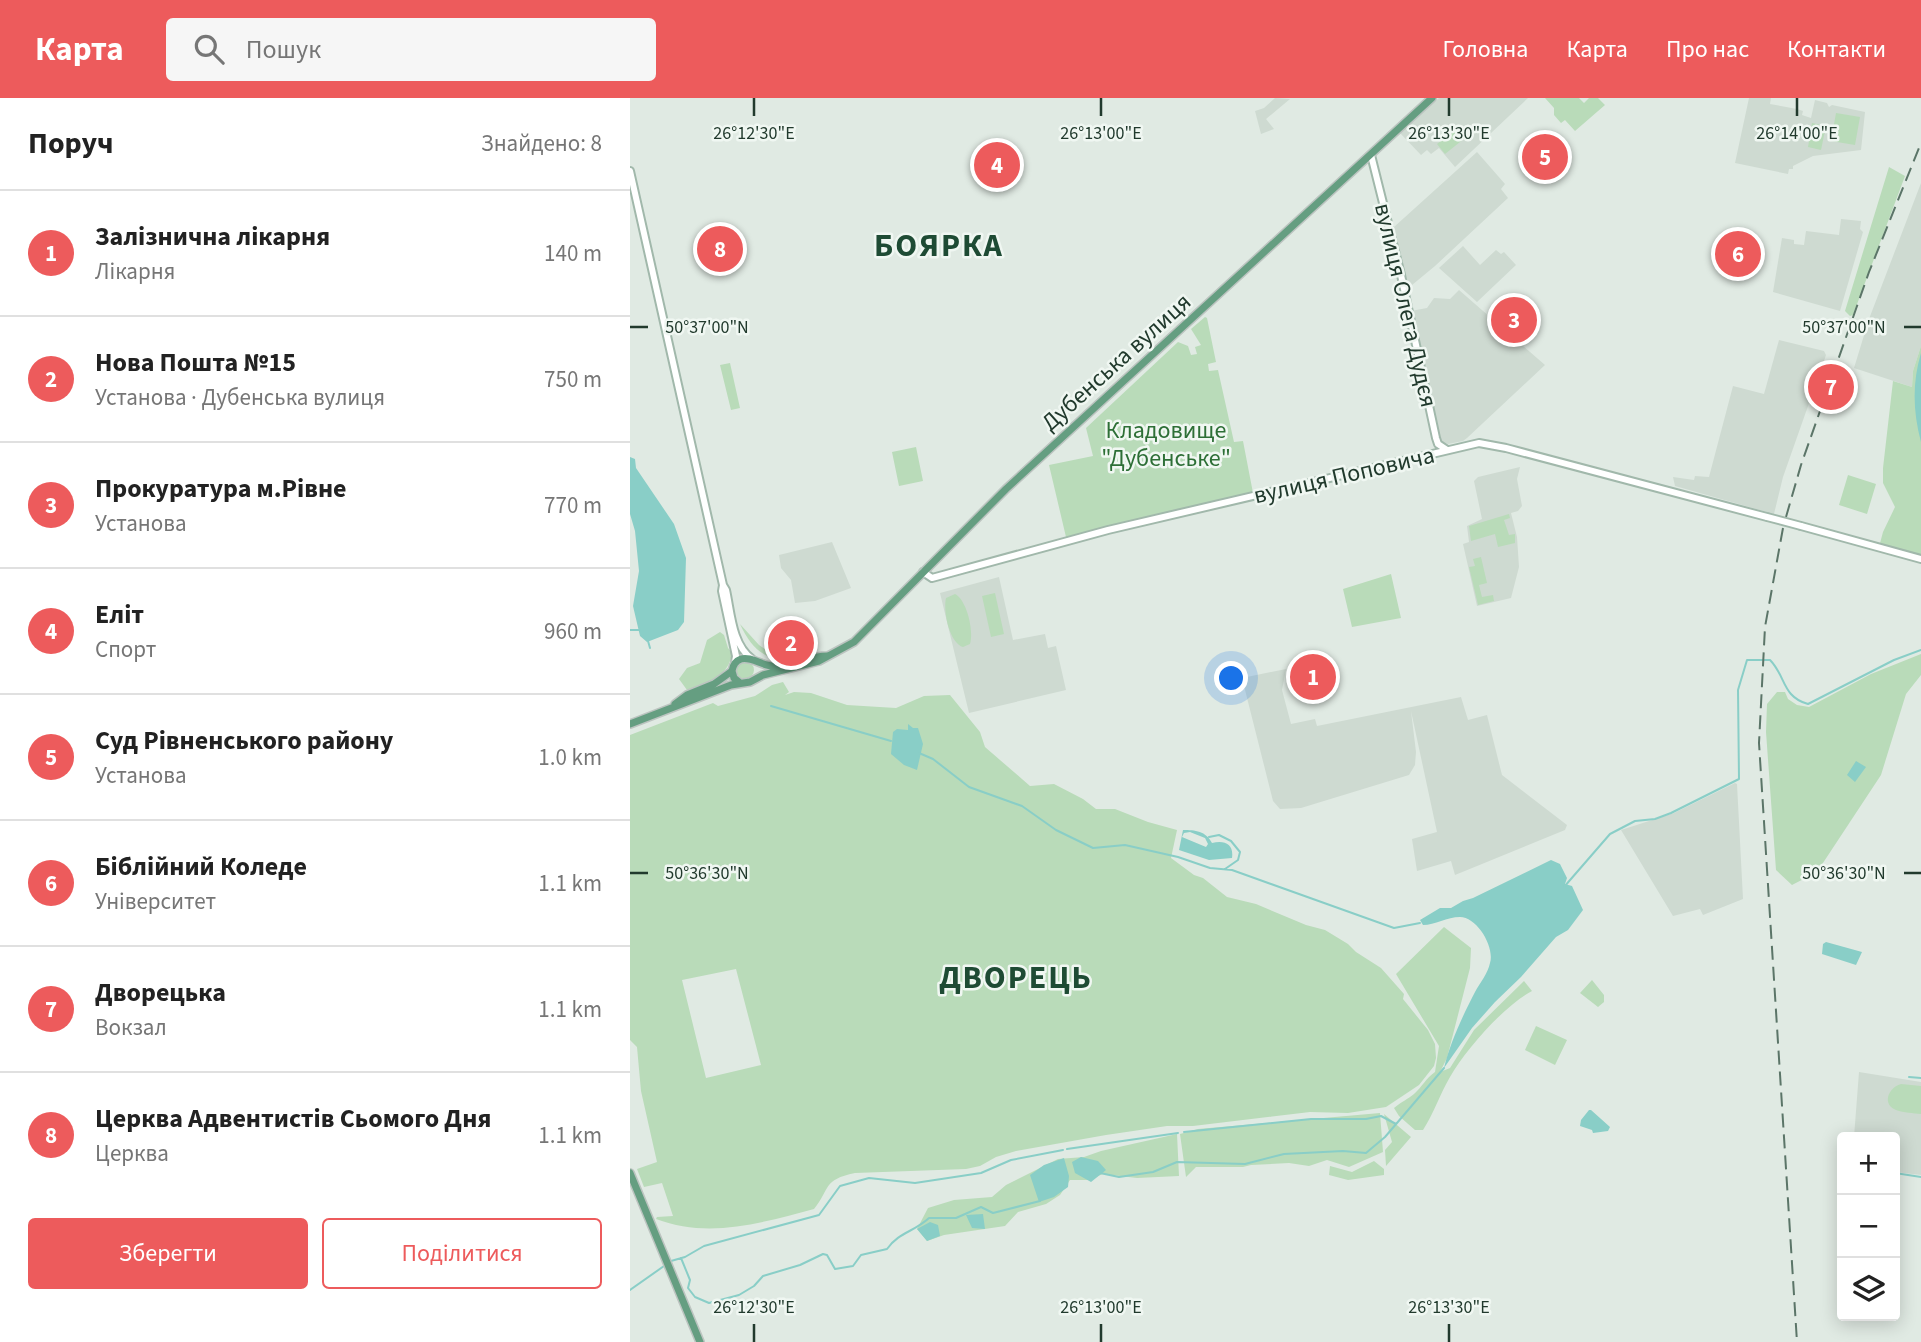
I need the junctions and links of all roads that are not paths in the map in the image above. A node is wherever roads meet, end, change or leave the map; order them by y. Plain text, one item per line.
1 (1432, 98) edge
2 (1371, 155) junction
3 (630, 171) edge
4 (1447, 450) junction
5 (1921, 559) edge
6 (923, 572) junction
7 (723, 585) junction
8 (828, 656) junction
9 (754, 661) junction
10 (733, 667) junction
11 (754, 679) junction
12 (740, 683) junction
13 (646, 718) junction
14 (630, 724) edge
15 (630, 1173) edge
16 (700, 1342) edge

1 - 2 main road, Дубенська вулиця
2 - 4 main road, вулиця Олега Дудєя
2 - 6 main road, Дубенська вулиця
3 - 7 main road
4 - 5 main road, вулиця Поповича, bridge
4 - 6 main road, вулиця Поповича
6 - 8 main road, Дубенська вулиця
7 - 9 main road
7 - 10 main road
8 - 9 main road, Дубенська вулиця
8 - 11 main road, Дубенська вулиця
9 - 10 main road
9 - 11 main road
10 - 12 main road
10 - 13 main road
11 - 12 main road
12 - 13 main road
13 - 14 main road
15 - 16 main road

